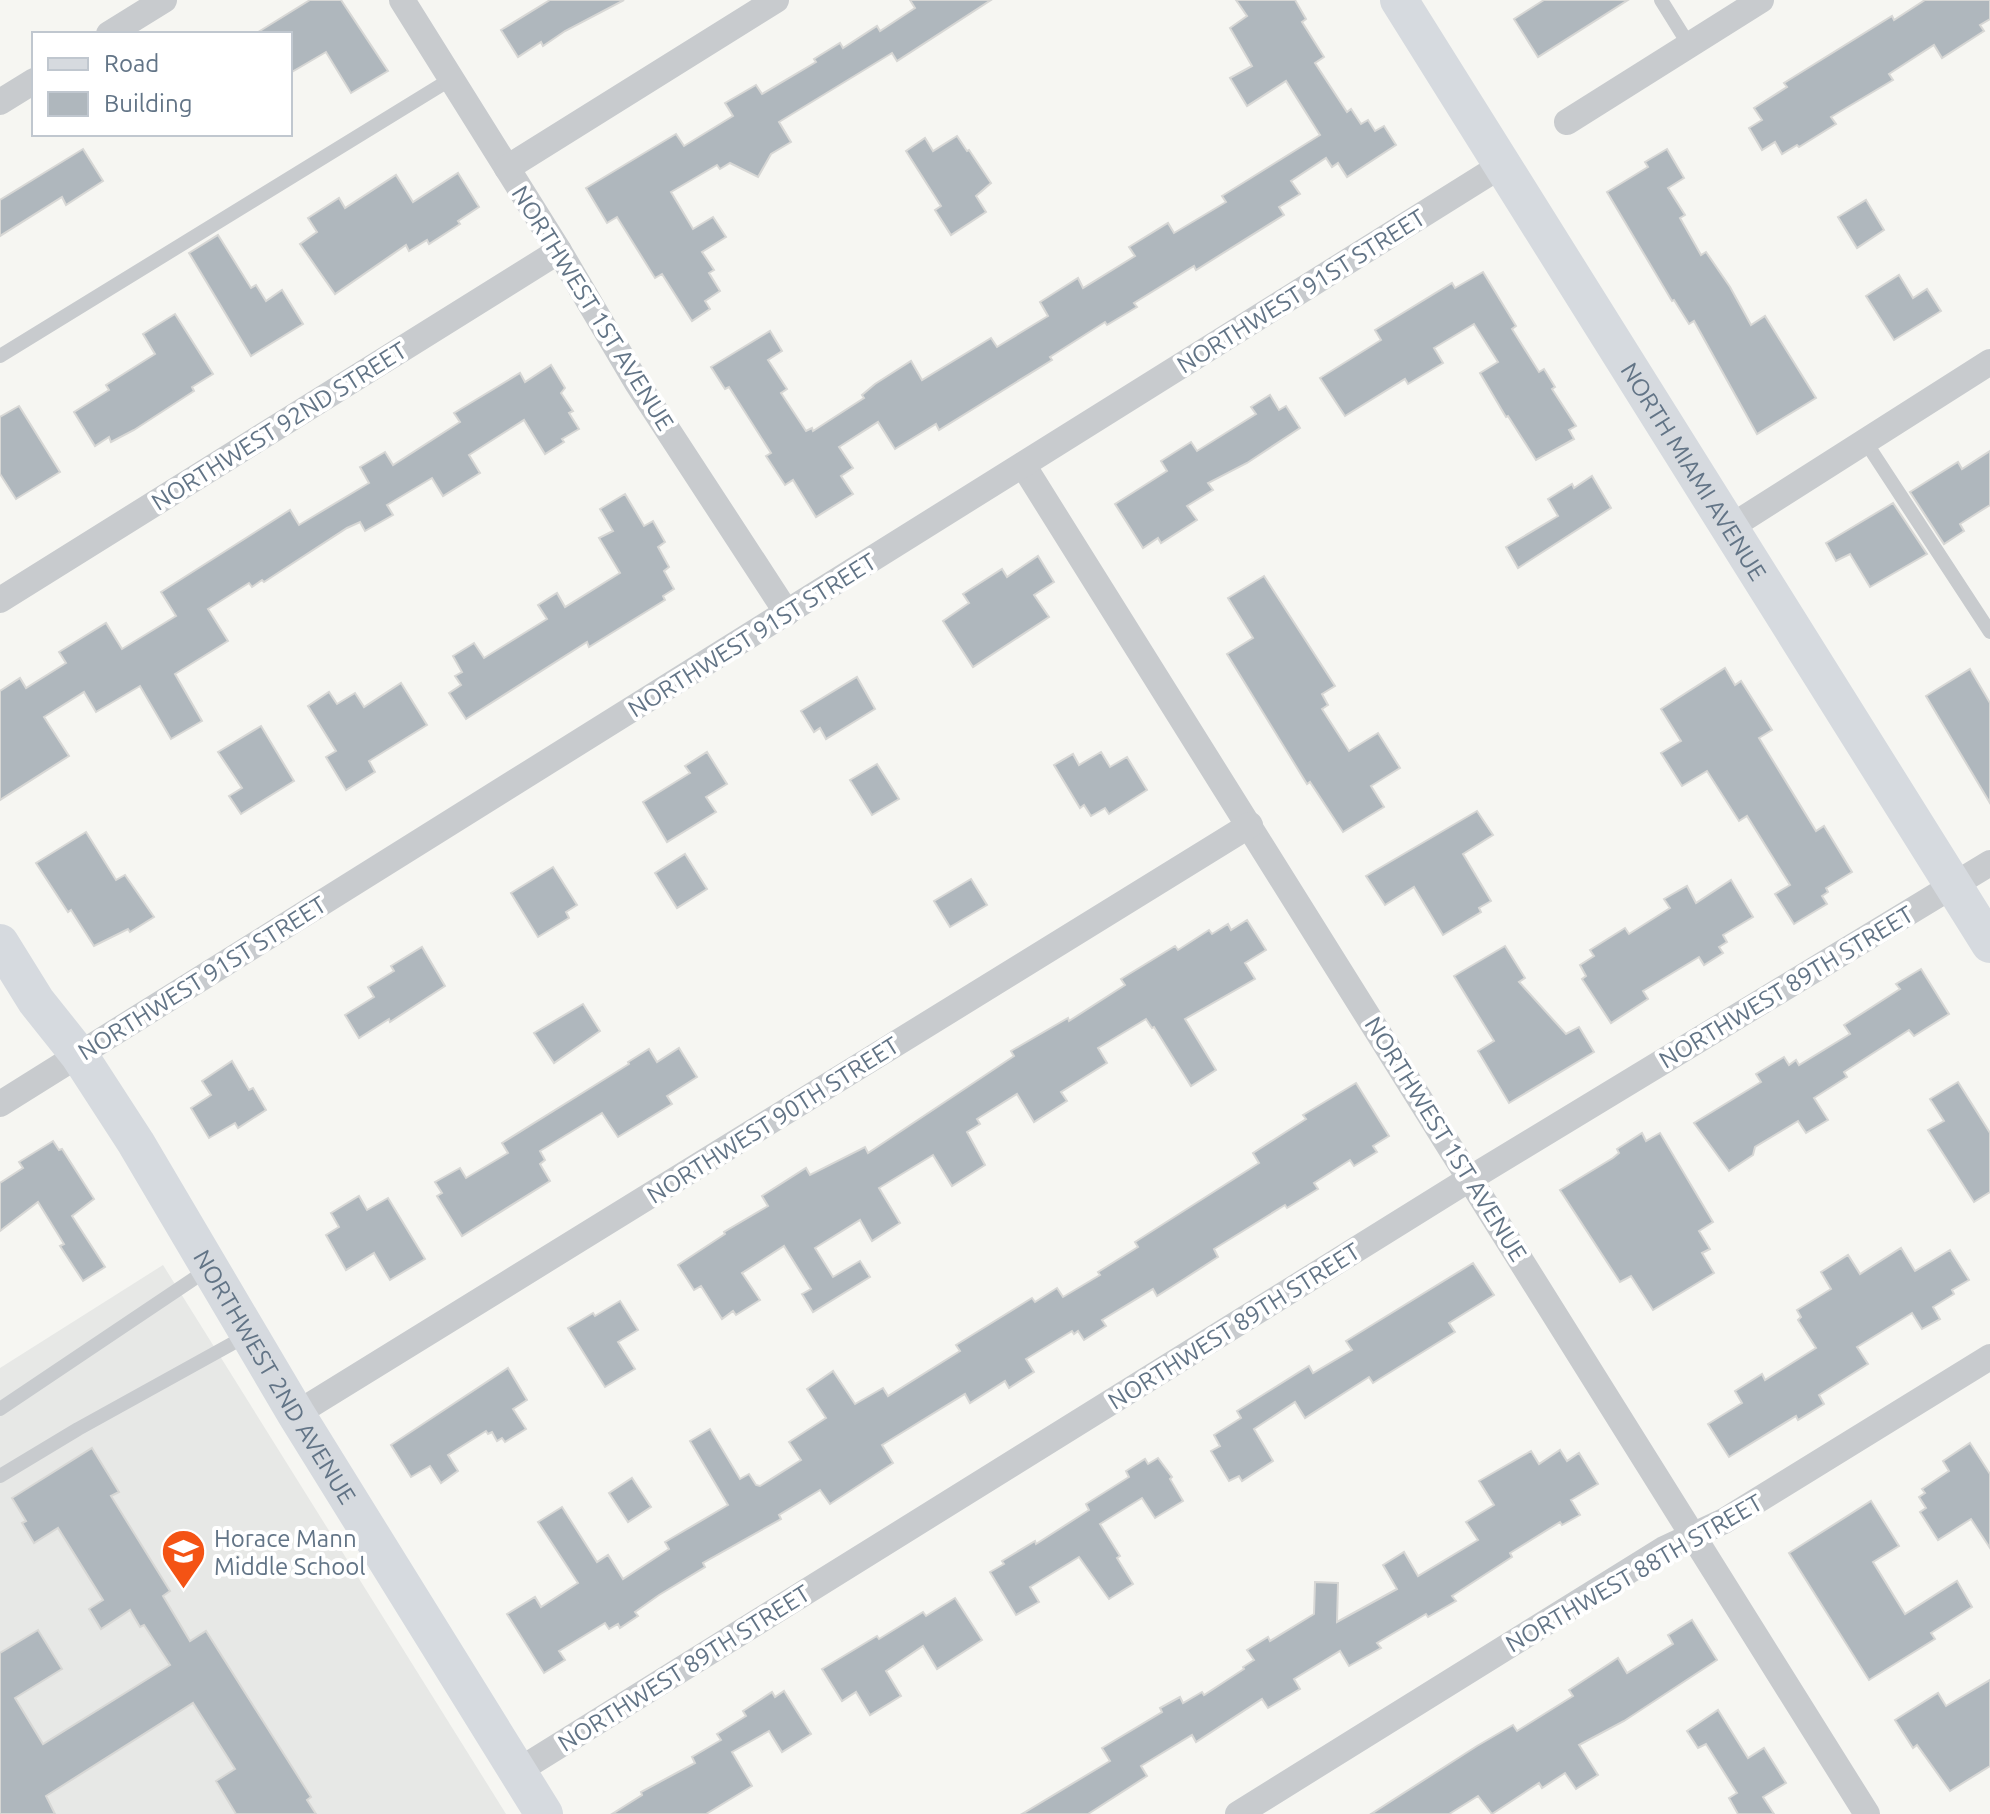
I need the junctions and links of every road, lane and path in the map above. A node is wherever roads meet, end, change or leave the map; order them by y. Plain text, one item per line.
1 (164, 0) edge
2 (402, 0) edge
3 (776, 0) edge
4 (1399, 0) edge
5 (1661, 0) edge
6 (1761, 0) edge
7 (112, 32) edge
8 (1689, 45) junction
9 (451, 79) junction
10 (32, 82) edge
11 (0, 102) edge
12 (1567, 122) dead end
13 (1502, 165) junction
14 (507, 168) junction
15 (559, 251) junction
16 (0, 356) edge
17 (1990, 362) edge
18 (1865, 441) junction
19 (1023, 465) junction
20 (1729, 528) junction
21 (0, 600) edge
22 (787, 613) junction
23 (1990, 632) edge
24 (1250, 825) junction
25 (1990, 863) edge
26 (1953, 885) junction
27 (0, 943) edge
28 (1990, 944) edge
29 (79, 1055) junction
30 (0, 1104) edge
31 (1471, 1178) junction
32 (210, 1268) junction
33 (249, 1334) junction
34 (1990, 1357) edge
35 (0, 1409) edge
36 (296, 1414) junction
37 (0, 1476) edge
38 (1694, 1536) junction
39 (518, 1771) junction
40 (544, 1814) edge
41 (1238, 1814) edge
42 (1867, 1814) edge

1 - 7 street
2 - 9 street, NORTHWEST 1ST AVENUE
3 - 14 street
4 - 13 main road, NORTH MIAMI AVENUE
5 - 8 lane
6 - 8 street
8 - 12 street
9 - 14 street, NORTHWEST 1ST AVENUE
9 - 16 lane
10 - 11 street
13 - 19 street, NORTHWEST 91ST STREET
13 - 20 main road, NORTH MIAMI AVENUE
14 - 15 street, NORTHWEST 1ST AVENUE
15 - 21 street, NORTHWEST 92ND STREET
15 - 22 street, NORTHWEST 1ST AVENUE
17 - 18 street
18 - 20 street
18 - 23 lane
19 - 22 street, NORTHWEST 91ST STREET
19 - 24 street, NORTHWEST 1ST AVENUE
20 - 26 main road, NORTH MIAMI AVENUE
22 - 29 street, NORTHWEST 91ST STREET
24 - 31 street, NORTHWEST 1ST AVENUE
24 - 36 street, NORTHWEST 90TH STREET
25 - 26 street, NORTHWEST 89TH STREET
26 - 28 main road, NORTH MIAMI AVENUE
26 - 31 street, NORTHWEST 89TH STREET
27 - 29 main road, NORTHWEST 2ND AVENUE
29 - 30 street, NORTHWEST 91ST STREET
29 - 32 main road, NORTHWEST 2ND AVENUE
31 - 38 street, NORTHWEST 1ST AVENUE
31 - 39 street, NORTHWEST 89TH STREET
32 - 33 main road, NORTHWEST 2ND AVENUE
32 - 35 lane
33 - 36 main road, NORTHWEST 2ND AVENUE
33 - 37 lane
34 - 38 street, NORTHWEST 88TH STREET
36 - 39 main road, NORTHWEST 2ND AVENUE
38 - 41 street, NORTHWEST 88TH STREET
38 - 42 street, NORTHWEST 1ST AVENUE
39 - 40 main road, NORTHWEST 2ND AVENUE

